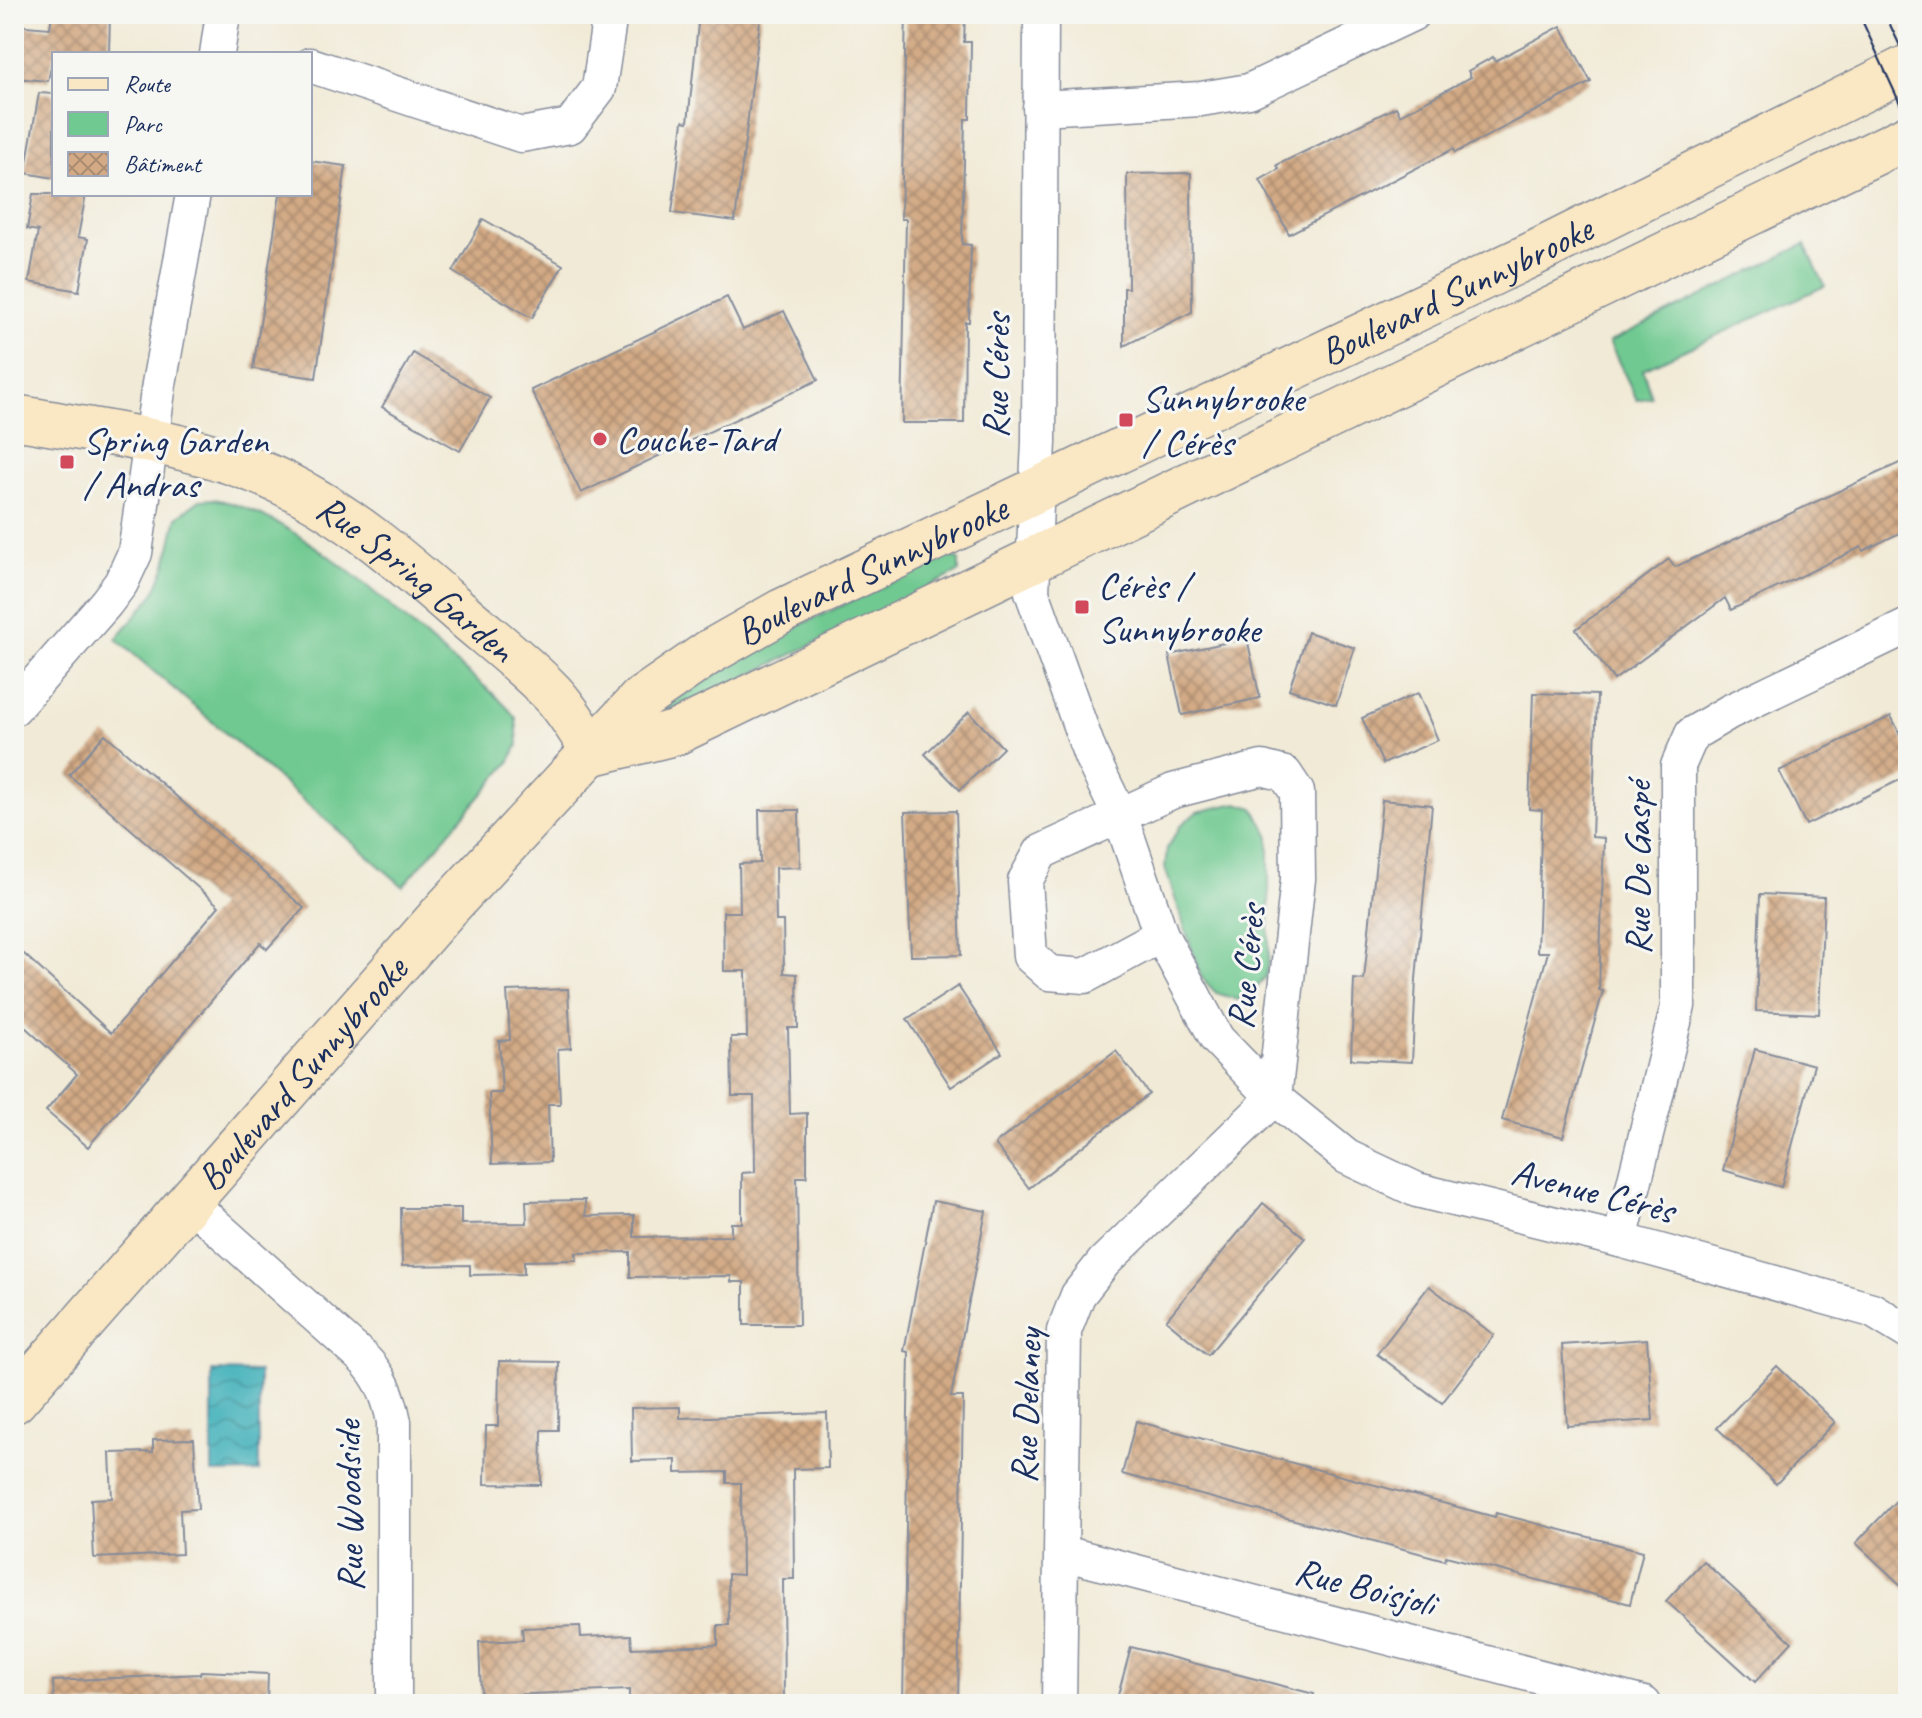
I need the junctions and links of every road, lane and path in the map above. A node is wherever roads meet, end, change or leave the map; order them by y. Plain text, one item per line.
1 (223, 14) edge
2 (610, 14) edge
3 (1041, 14) edge
4 (1412, 14) edge
5 (217, 52) edge
6 (312, 66) edge
7 (1908, 67) edge
8 (1040, 108) junction
9 (1908, 137) edge
10 (193, 196) edge
11 (14, 417) edge
12 (153, 443) junction
13 (1035, 493) junction
14 (1032, 561) junction
15 (1908, 626) edge
16 (14, 708) edge
17 (594, 753) junction
18 (1121, 818) junction
19 (1161, 935) junction
20 (1274, 1098) junction
21 (188, 1201) junction
22 (1620, 1240) junction
23 (1908, 1332) edge
24 (14, 1401) edge
25 (1063, 1553) junction
26 (394, 1704) edge
27 (1059, 1704) edge
28 (1644, 1704) edge

1 - 5 street
2 - 6 street
3 - 8 street, Rue Cérès
4 - 8 street
7 - 13 street, Boulevard Sunnybrooke
8 - 13 street, Rue Cérès
9 - 14 street, Boulevard Sunnybrooke
10 - 12 street
11 - 12 street, Rue Spring Garden
12 - 16 street
12 - 17 street, Rue Spring Garden
13 - 14 street, Rue Cérès
13 - 17 street, Boulevard Sunnybrooke
14 - 17 street, Boulevard Sunnybrooke
14 - 18 street, Rue Cérès
15 - 22 street, Rue De Gaspé
17 - 21 street, Boulevard Sunnybrooke
18 - 19 street, Rue Cérès
18 - 19 street, Rue Cérès
18 - 20 street, Rue Cérès
19 - 20 street, Rue Cérès
20 - 22 street, Avenue Cérès
20 - 25 street, Rue Delaney
21 - 24 street, Boulevard Sunnybrooke
21 - 26 street, Rue Woodside
22 - 23 street, Avenue Cérès
25 - 27 street, Rue Delaney
25 - 28 street, Rue Boisjoli

